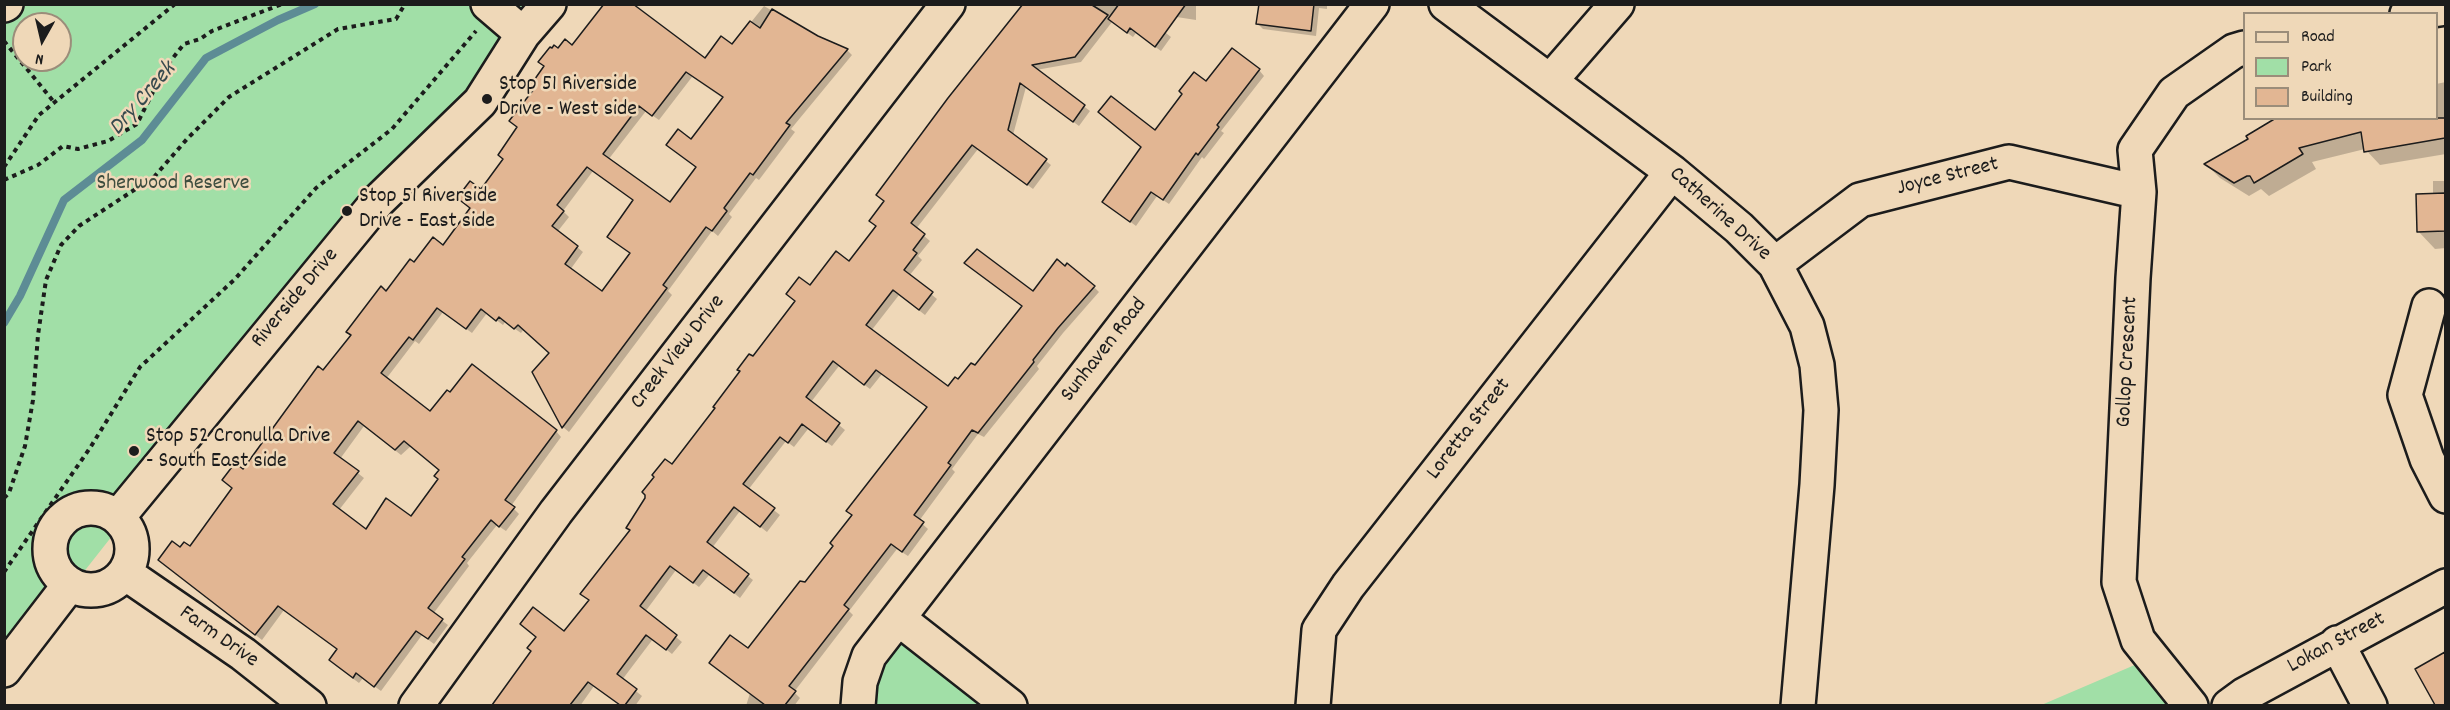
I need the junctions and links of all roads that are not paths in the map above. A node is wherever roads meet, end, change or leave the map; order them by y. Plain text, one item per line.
1 (549, 4) edge
2 (948, 4) edge
3 (1372, 4) edge
4 (1446, 4) edge
5 (1617, 4) edge
6 (491, 7) edge
7 (2445, 8) edge
8 (2420, 12) edge
9 (523, 34) junction
10 (2243, 48) edge
11 (1551, 80) junction
12 (1672, 172) junction
13 (2139, 192) junction
14 (1775, 264) junction
15 (2429, 306) dead end
16 (2445, 496) edge
17 (118, 517) junction
18 (125, 573) junction
19 (70, 584) junction
20 (2445, 586) edge
21 (899, 619) junction
22 (2337, 643) junction
23 (4, 670) edge
24 (309, 705) edge
25 (416, 705) edge
26 (858, 705) edge
27 (1010, 705) edge
28 (1313, 705) edge
29 (1798, 705) edge
30 (2190, 705) edge
31 (2229, 705) edge
32 (2370, 705) edge

1 - 9 street, Riverside Drive
2 - 25 street, Creek View Drive
3 - 21 street, Sunhaven Road
4 - 11 street, Catherine Drive
5 - 11 street
6 - 9 street
7 - 8 street
9 - 17 street, Riverside Drive
10 - 13 street, Gollop Crescent
11 - 12 street, Catherine Drive
12 - 14 street, Catherine Drive
12 - 28 street, Loretta Street
13 - 14 street, Joyce Street
13 - 30 street, Gollop Crescent
14 - 29 street, Catherine Drive
15 - 16 street
17 - 18 street
17 - 19 street
18 - 19 street
18 - 24 street, Farm Drive
19 - 23 street
20 - 22 street, Lokan Street
21 - 26 street, Sunhaven Road
21 - 27 street
22 - 31 street, Lokan Street
22 - 32 street

